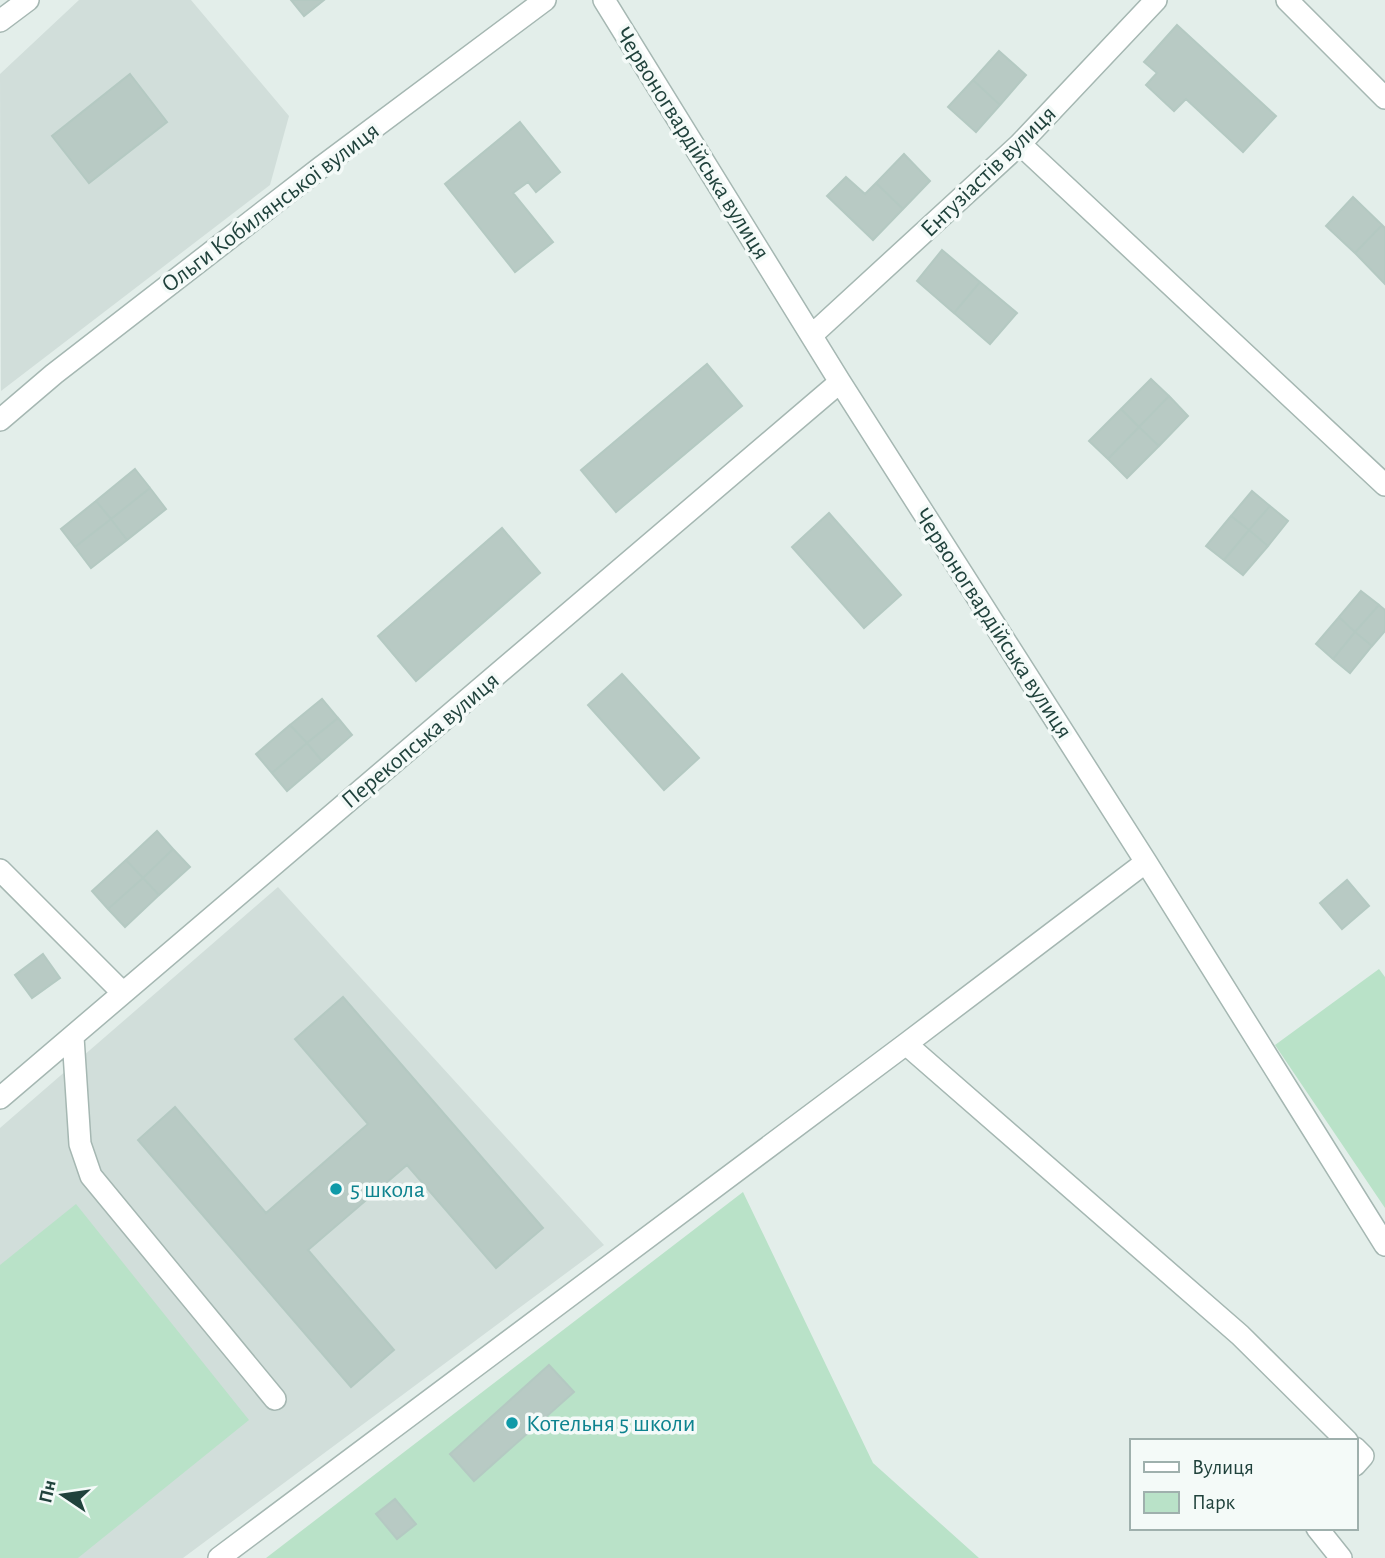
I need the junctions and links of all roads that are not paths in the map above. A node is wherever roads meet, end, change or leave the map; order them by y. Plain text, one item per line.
1 (28, 0) edge
2 (545, 0) edge
3 (604, 0) edge
4 (1156, 0) edge
5 (1287, 0) edge
6 (0, 21) edge
7 (1385, 98) edge
8 (1020, 144) junction
9 (812, 335) junction
10 (840, 382) junction
11 (0, 420) edge
12 (1385, 485) edge
13 (1146, 862) junction
14 (0, 870) edge
15 (123, 993) junction
16 (73, 1037) junction
17 (906, 1044) junction
18 (0, 1098) edge
19 (1385, 1245) edge
20 (275, 1399) dead end
21 (1346, 1439) edge
22 (1357, 1450) edge
23 (1357, 1463) edge
24 (1319, 1530) edge
25 (219, 1558) edge
26 (1341, 1558) edge

1 - 6 street
2 - 11 street, Ольги Кобилянської вулиця
3 - 9 street, Червоногвардійська вулиця
4 - 8 street, Ентузіастів вулиця
5 - 7 street
8 - 9 street, Ентузіастів вулиця
8 - 12 street
9 - 10 street, Червоногвардійська вулиця
10 - 13 street, Червоногвардійська вулиця
10 - 15 street, Перекопська вулиця
13 - 17 street
13 - 19 street, Червоногвардійська вулиця
14 - 15 street
15 - 16 street, Перекопська вулиця
16 - 18 street, Перекопська вулиця
16 - 20 street
17 - 21 street
17 - 25 street
22 - 23 street
24 - 26 street

